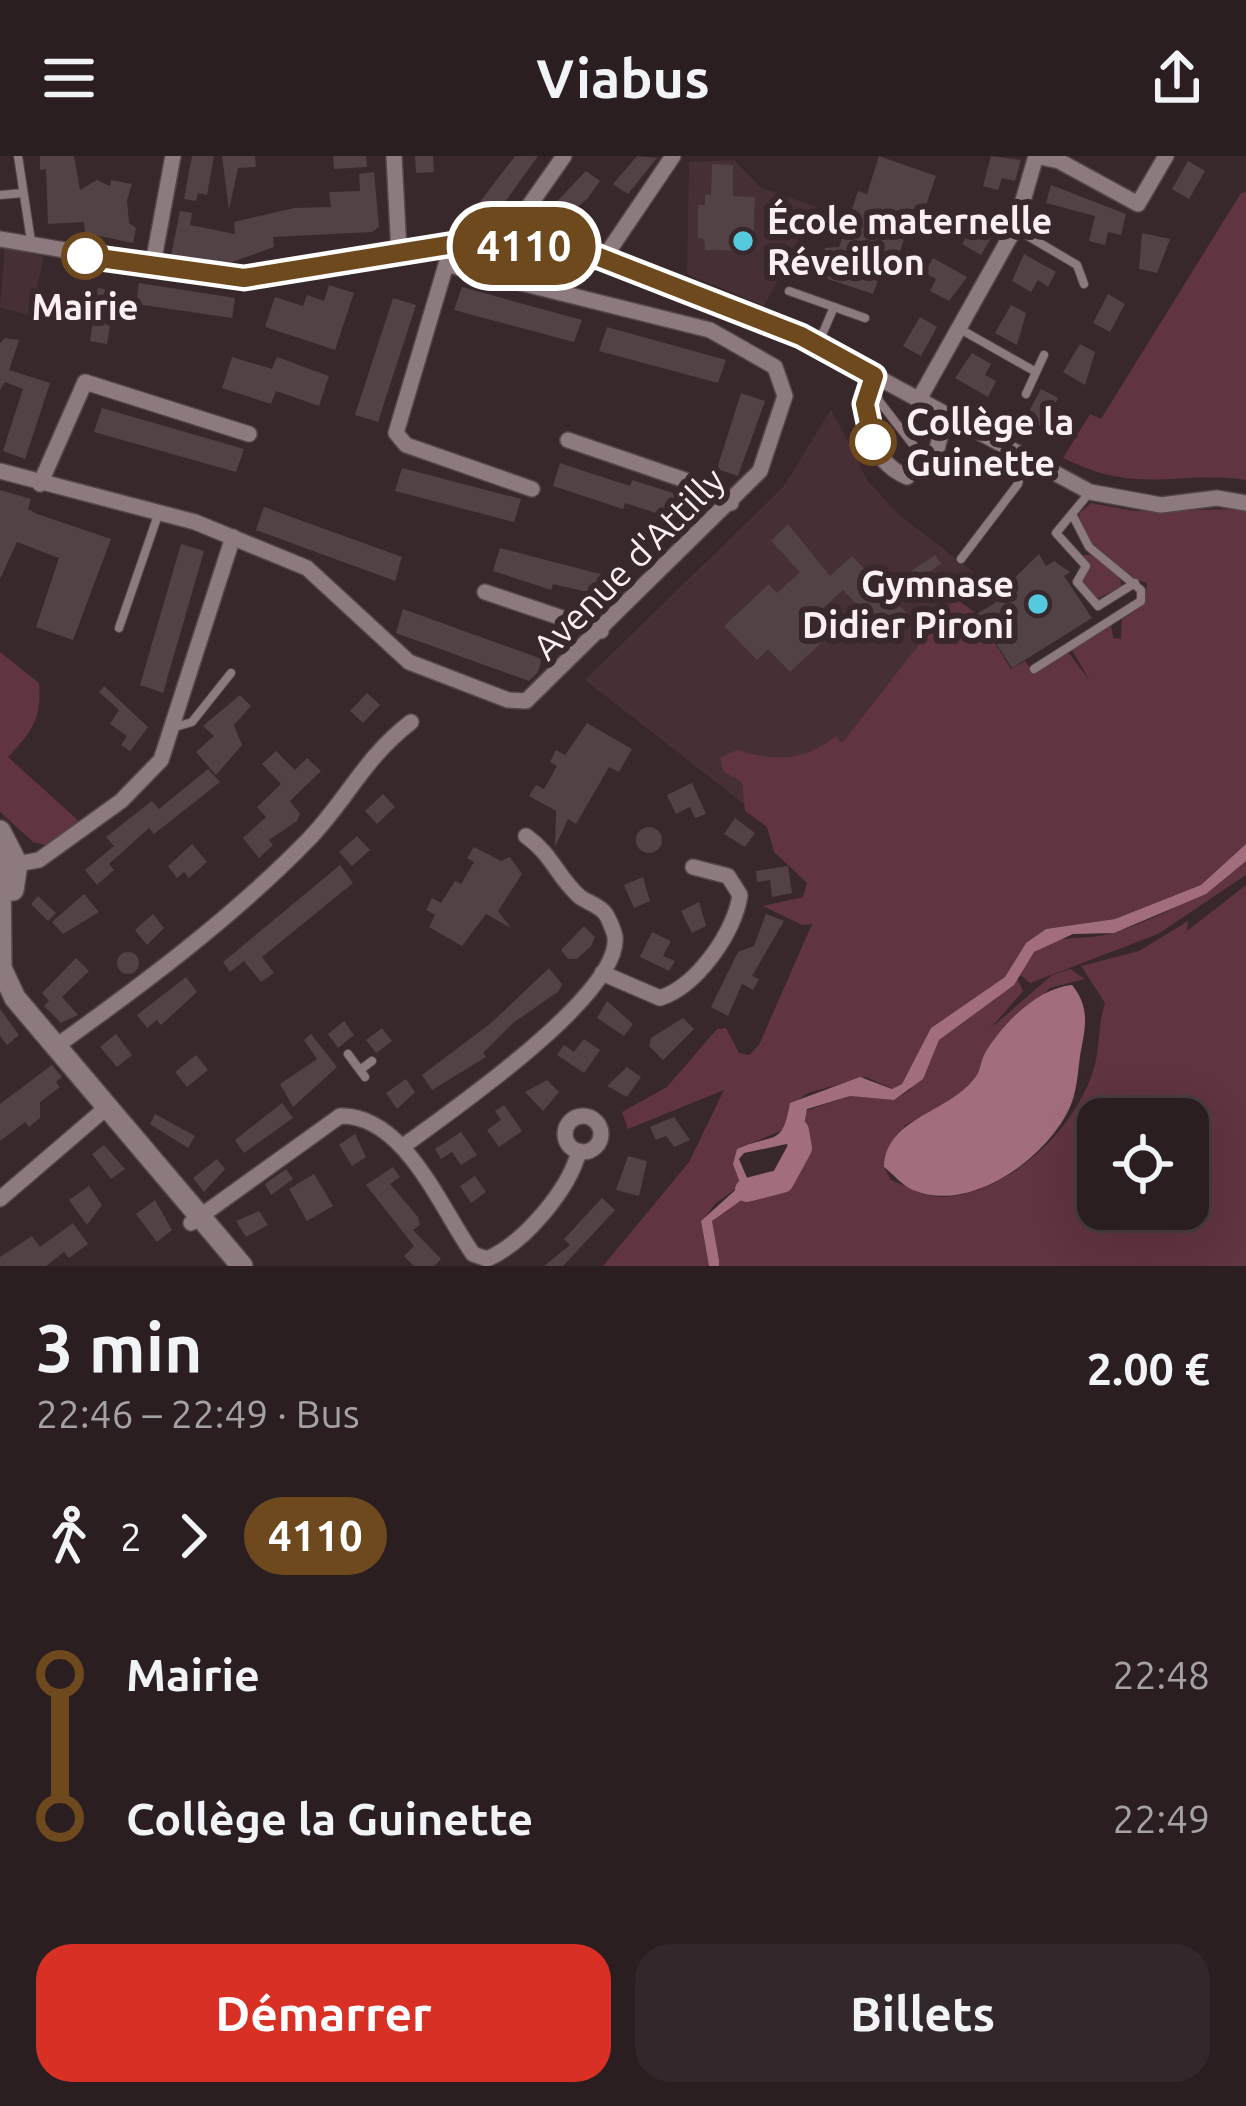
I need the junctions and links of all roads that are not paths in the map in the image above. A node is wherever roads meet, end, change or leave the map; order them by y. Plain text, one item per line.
1 (18, 156) edge
2 (173, 156) edge
3 (394, 156) edge
4 (564, 156) edge
5 (673, 156) edge
6 (1036, 156) edge
7 (1096, 156) edge
8 (1159, 158) edge
9 (1085, 175) junction
10 (23, 193) junction
11 (0, 195) edge
12 (1015, 228) junction
13 (0, 235) edge
14 (31, 243) junction
15 (503, 243) junction
16 (445, 245) junction
17 (399, 252) junction
18 (604, 258) junction
19 (449, 265) junction
20 (152, 269) junction
21 (1084, 284) dead end
22 (789, 291) dead end
23 (834, 307) junction
24 (865, 318) dead end
25 (959, 329) junction
26 (817, 345) junction
27 (1044, 355) dead end
28 (1036, 372) junction
29 (874, 376) junction
30 (1026, 394) dead end
31 (918, 401) junction
32 (945, 417) junction
33 (249, 434) dead end
34 (568, 440) dead end
35 (926, 460) junction
36 (1024, 460) junction
37 (0, 470) edge
38 (40, 484) junction
39 (532, 489) dead end
40 (1090, 492) junction
41 (731, 503) junction
42 (1246, 503) edge
43 (1072, 514) junction
44 (158, 515) junction
45 (233, 537) junction
46 (961, 559) dead end
47 (1135, 583) junction
48 (485, 592) dead end
49 (119, 628) dead end
50 (601, 631) junction
51 (1034, 669) dead end
52 (231, 673) dead end
53 (411, 722) dead end
54 (174, 728) junction
55 (0, 831) edge
56 (526, 836) dead end
57 (8, 863) edge
58 (693, 867) dead end
59 (1, 937) edge
60 (602, 973) junction
61 (55, 1046) junction
62 (348, 1054) dead end
63 (372, 1061) dead end
64 (110, 1114) junction
65 (403, 1147) junction
66 (579, 1151) dead end
67 (0, 1199) edge
68 (195, 1220) junction
69 (228, 1266) edge
70 (242, 1266) edge

1 - 10 lane
2 - 20 street
3 - 17 street
4 - 15 street
5 - 18 street
6 - 9 street
6 - 12 street
7 - 9 street
8 - 9 street
10 - 11 lane
10 - 14 lane
12 - 21 lane
12 - 25 street
13 - 14 street
14 - 20 street
15 - 16 street
15 - 18 street
16 - 17 street
16 - 19 street
17 - 20 street
18 - 26 street
19 - 39 street
19 - 41 street, Avenue d'Attilly
22 - 23 lane
23 - 24 lane
23 - 26 lane
25 - 28 lane
25 - 31 street
26 - 29 street
27 - 28 lane
28 - 30 lane
29 - 31 street
29 - 35 lane
29 - 35 street
31 - 32 street
32 - 35 street
32 - 36 street
33 - 38 street
34 - 41 street
36 - 40 street
36 - 46 lane
37 - 38 street, Avenue d'Attilly
38 - 44 street, Avenue d'Attilly
40 - 42 street
40 - 43 lane
41 - 50 street, Avenue d'Attilly
43 - 47 lane
43 - 47 lane
44 - 45 street, Avenue d'Attilly
44 - 49 lane
45 - 50 street, Avenue d'Attilly
45 - 54 street
47 - 51 lane
48 - 50 street
52 - 54 lane
53 - 61 street
54 - 57 street
55 - 57 street
56 - 60 street
57 - 59 street
58 - 60 street
59 - 61 street
60 - 65 street
61 - 64 street
62 - 63 lane
64 - 67 street
64 - 68 street
65 - 66 street
65 - 68 street
68 - 69 street
68 - 70 street

